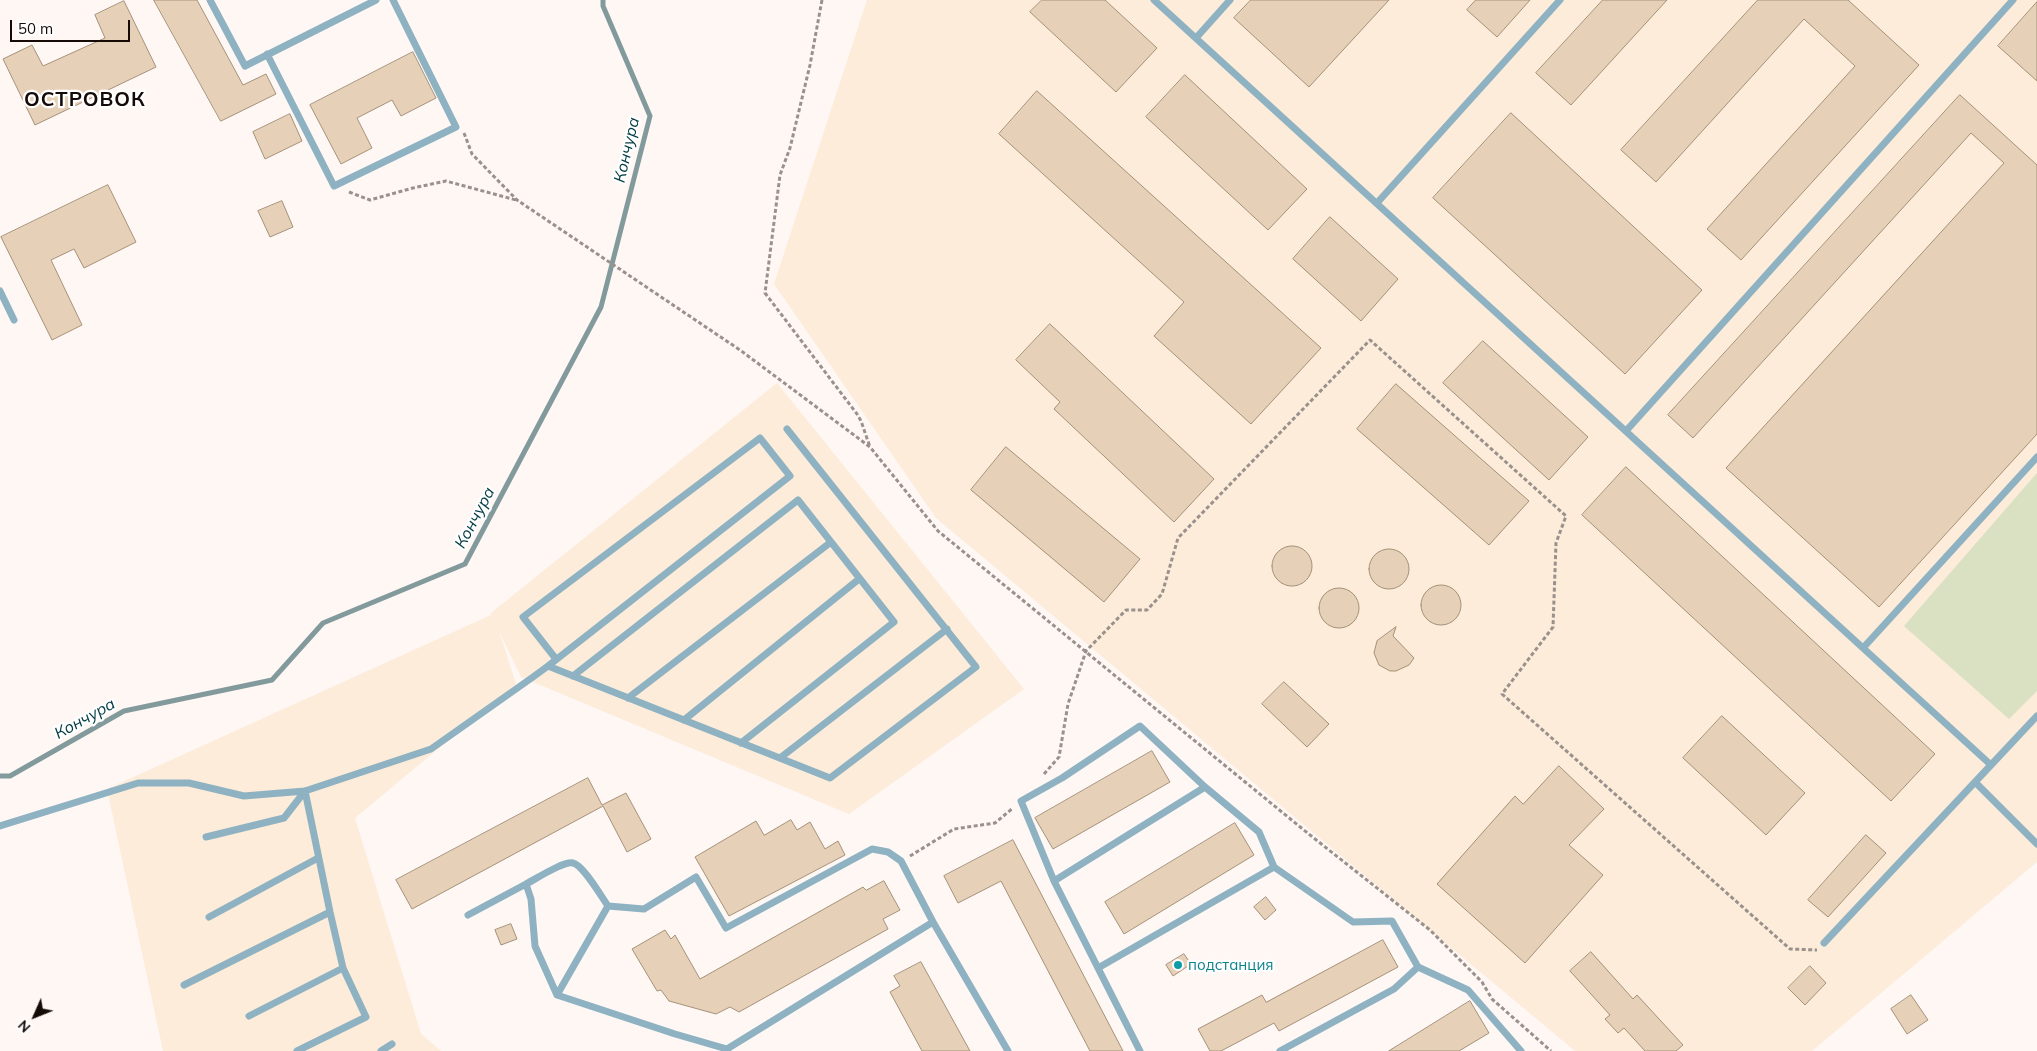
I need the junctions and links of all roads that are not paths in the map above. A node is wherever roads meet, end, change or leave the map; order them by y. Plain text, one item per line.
1 (210, 0) edge
2 (376, 0) edge
3 (393, 0) edge
4 (1154, 0) edge
5 (1230, 0) edge
6 (1560, 0) edge
7 (2013, 0) edge
8 (1196, 38) junction
9 (268, 54) junction
10 (1377, 203) junction
11 (0, 291) edge
12 (14, 320) dead end
13 (787, 430) dead end
14 (1626, 431) junction
15 (2037, 457) edge
16 (830, 542) junction
17 (859, 579) junction
18 (947, 629) junction
19 (1863, 648) junction
20 (556, 660) junction
21 (548, 666) junction
22 (573, 676) junction
23 (628, 698) junction
24 (2037, 716) edge
25 (684, 720) junction
26 (741, 743) junction
27 (780, 758) junction
28 (1991, 765) junction
29 (1975, 782) junction
30 (1205, 787) junction
31 (305, 791) junction
32 (0, 826) edge
33 (206, 837) dead end
34 (2037, 844) edge
35 (318, 858) junction
36 (1274, 867) junction
37 (1054, 881) junction
38 (526, 884) junction
39 (608, 906) junction
40 (330, 912) junction
41 (468, 915) dead end
42 (209, 917) dead end
43 (933, 922) junction
44 (1824, 944) dead end
45 (1418, 967) junction
46 (343, 968) junction
47 (1098, 968) junction
48 (184, 985) dead end
49 (557, 995) junction
50 (249, 1016) dead end
51 (392, 1044) dead end
52 (730, 1050) edge
53 (297, 1051) edge
54 (381, 1051) edge
55 (1008, 1051) edge
56 (1140, 1051) edge
57 (1280, 1051) edge
58 (1521, 1051) edge

1 - 9 lane
2 - 9 lane
3 - 9 lane
4 - 8 lane
5 - 8 lane
6 - 10 lane
7 - 14 lane
8 - 10 lane
10 - 14 lane
11 - 12 lane
13 - 18 lane
14 - 19 lane
15 - 19 lane
16 - 17 lane
16 - 22 lane
16 - 23 lane
17 - 25 lane
17 - 26 lane
18 - 27 lane
18 - 27 lane
19 - 28 lane
20 - 20 lane
20 - 21 lane
21 - 22 lane
21 - 31 lane
22 - 23 lane
23 - 25 lane
24 - 28 lane
25 - 26 lane
26 - 27 lane
28 - 29 lane
29 - 34 lane
29 - 44 lane
30 - 36 lane
30 - 37 lane
30 - 37 lane
31 - 32 lane
31 - 33 lane
31 - 35 lane
35 - 40 lane
35 - 42 lane
36 - 45 lane
36 - 47 lane
37 - 47 lane
38 - 39 lane
38 - 41 lane
38 - 49 lane
39 - 43 lane
39 - 49 lane
40 - 46 lane
40 - 48 lane
43 - 52 lane
43 - 55 lane
45 - 57 lane
45 - 58 lane
46 - 50 lane
46 - 53 lane
47 - 56 lane
49 - 52 lane
51 - 54 lane

